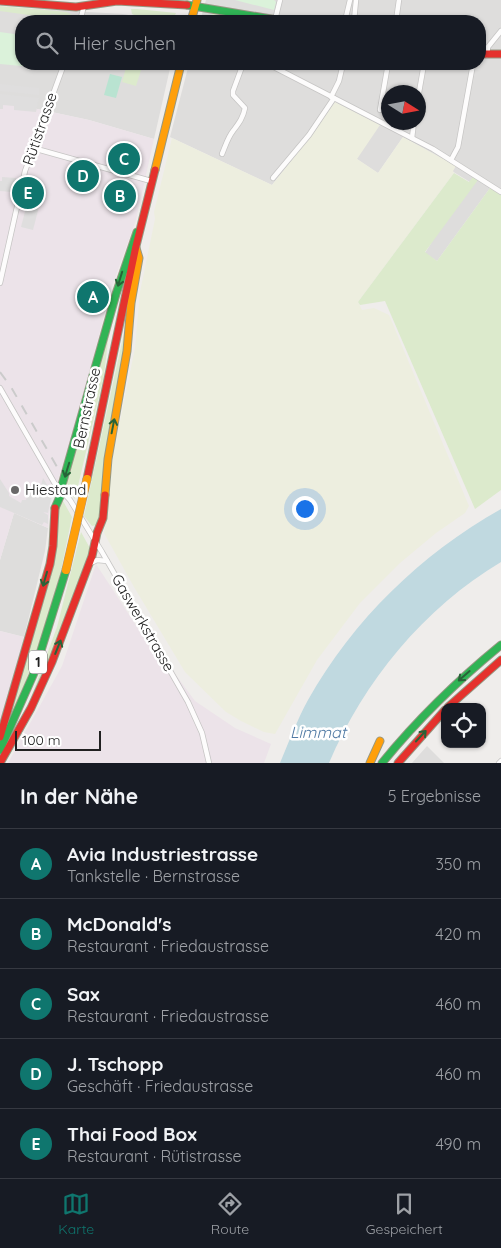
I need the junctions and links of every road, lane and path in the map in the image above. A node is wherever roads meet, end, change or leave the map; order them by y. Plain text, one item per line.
1 (124, 0) edge
2 (280, 0) edge
3 (350, 0) edge
4 (356, 0) edge
5 (399, 0) edge
6 (0, 1) edge
7 (196, 3) edge
8 (78, 5) junction
9 (79, 15) edge
10 (251, 15) edge
11 (279, 15) edge
12 (346, 15) edge
13 (355, 15) edge
14 (397, 15) edge
15 (501, 31) edge
16 (492, 55) edge
17 (62, 70) edge
18 (179, 70) edge
19 (241, 70) edge
20 (281, 70) edge
21 (342, 70) edge
22 (387, 70) edge
23 (423, 70) edge
24 (472, 70) edge
25 (420, 85) edge
26 (332, 98) junction
27 (380, 110) dead end
28 (413, 130) edge
29 (412, 138) junction
30 (33, 148) junction
31 (222, 154) dead end
32 (451, 160) junction
33 (273, 178) dead end
34 (151, 181) junction
35 (501, 192) edge
36 (142, 217) junction
37 (136, 246) junction
38 (0, 283) edge
39 (0, 388) edge
40 (62, 492) junction
41 (96, 543) junction
42 (108, 562) junction
43 (88, 565) junction
44 (501, 645) edge
45 (501, 660) edge
46 (453, 703) edge
47 (441, 715) edge
48 (0, 737) edge
49 (380, 741) dead end
50 (0, 750) edge
51 (0, 763) edge
52 (209, 763) edge
53 (370, 763) edge
54 (382, 763) edge
55 (398, 763) edge

1 - 7 main road
1 - 8 main road
2 - 11 street
3 - 12 street
4 - 13 street
5 - 14 street
6 - 8 main road
7 - 10 main road
8 - 9 street
15 - 16 street
17 - 30 street, Rütistrasse
18 - 34 main road, Bernstrasse / 1
19 - 31 street
20 - 26 street
21 - 26 street
22 - 27 street
23 - 25 street
24 - 32 street
26 - 29 street
26 - 33 street
28 - 29 street
29 - 32 street
30 - 34 street
30 - 38 street, Rütistrasse
32 - 35 street
34 - 36 main road, Bernstrasse / 1
36 - 37 main road, Bernstrasse / 1
36 -> 40 main road
41 -> 37 main road
37 - 50 main road, Bernstrasse / 1, bridge
39 - 40 street
40 - 41 street, Gaswerkstrasse
40 -> 48 main road
41 - 42 street, Gaswerkstrasse
41 - 43 main road
42 - 43 street
42 - 52 street, Gaswerkstrasse
51 -> 43 main road
44 -> 54 main road
45 - 46 main road
55 -> 47 main road
49 - 53 main road

